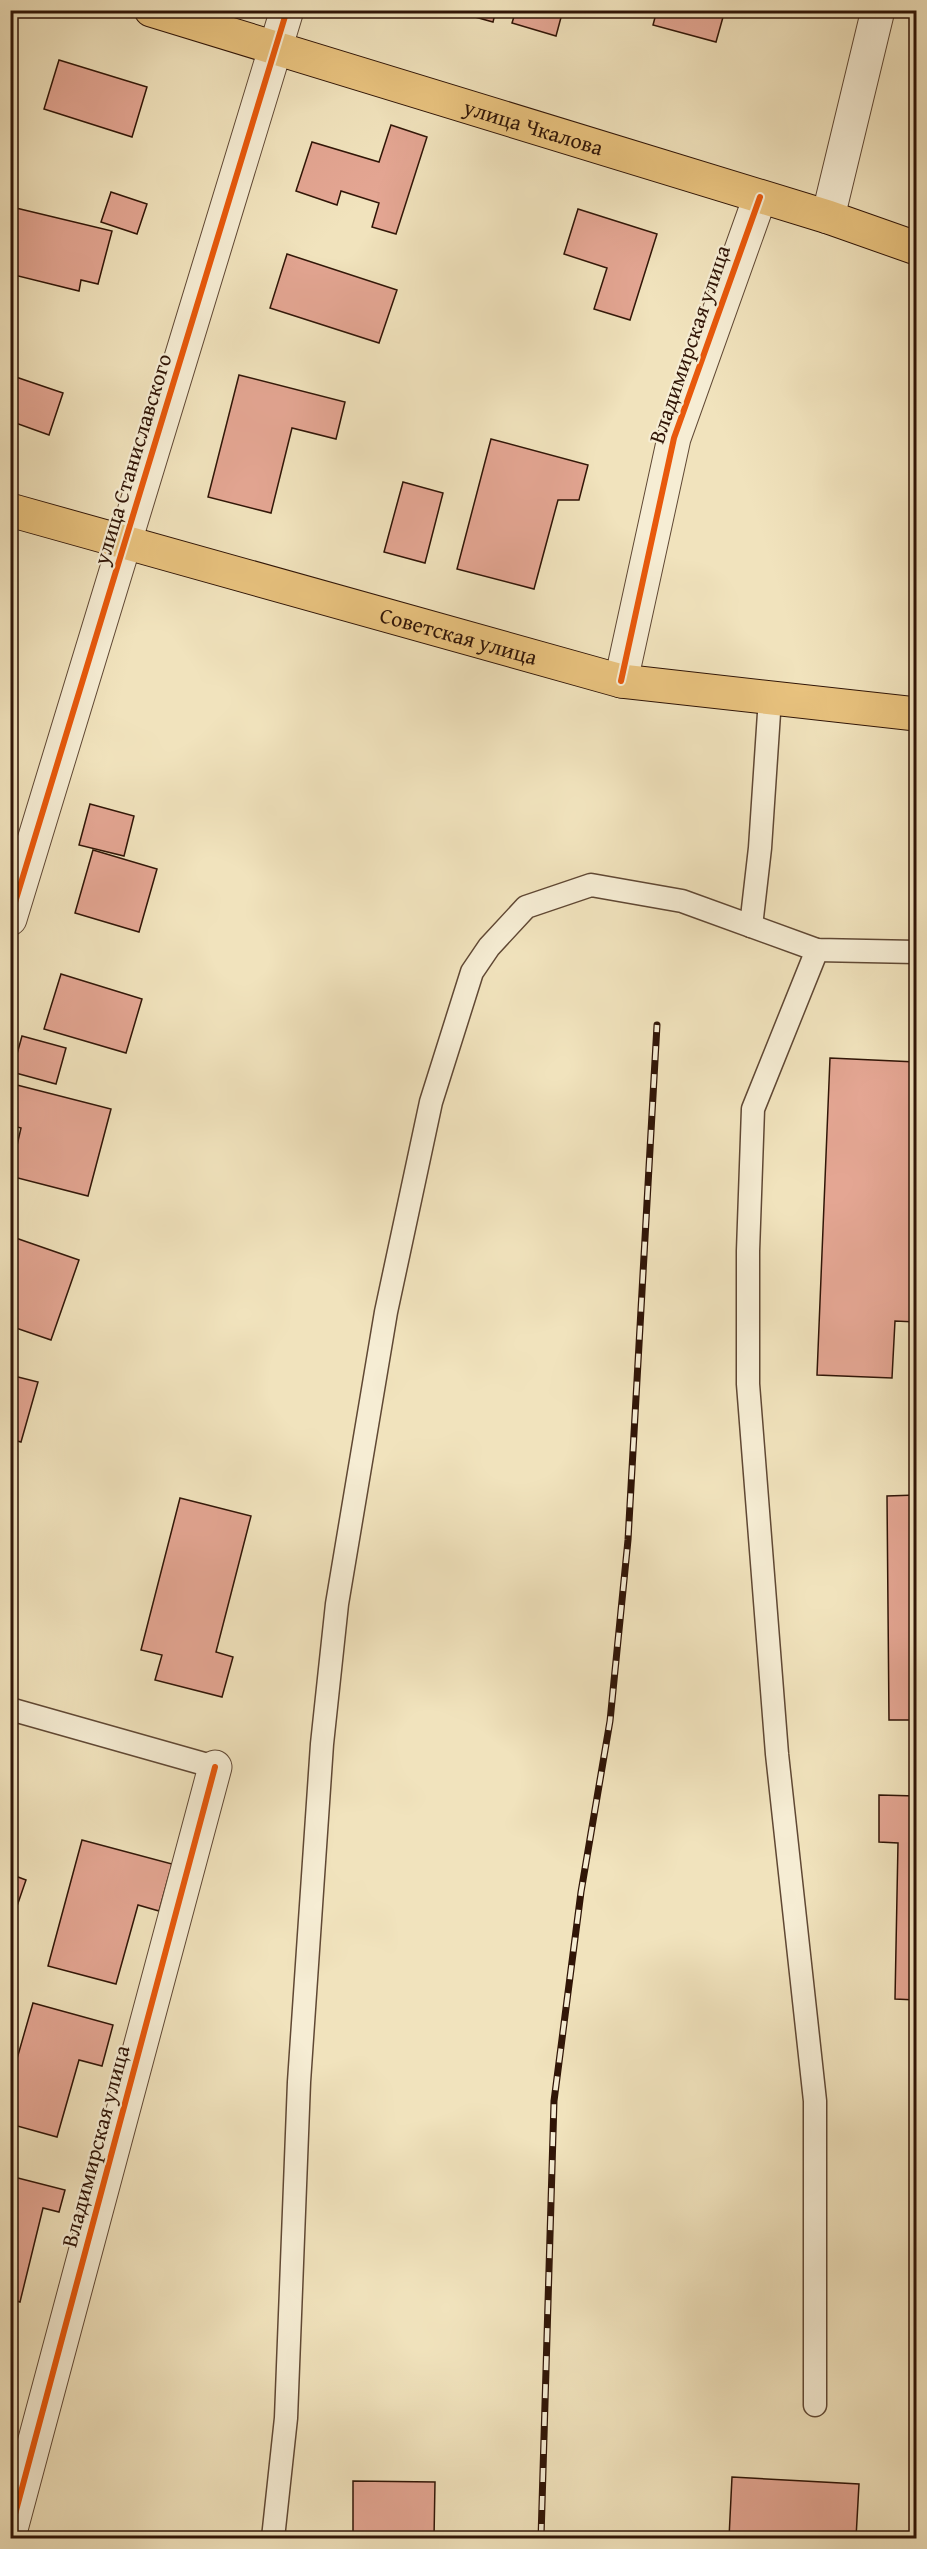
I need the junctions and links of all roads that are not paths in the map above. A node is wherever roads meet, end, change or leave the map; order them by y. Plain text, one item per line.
1 (151, 10) edge
2 (287, 10) edge
3 (878, 10) edge
4 (275, 49) junction
5 (760, 196) junction
6 (828, 217) junction
7 (916, 248) edge
8 (10, 510) edge
9 (125, 542) junction
10 (621, 681) junction
11 (770, 698) junction
12 (916, 714) edge
13 (10, 919) edge
14 (751, 926) junction
15 (817, 950) junction
16 (916, 952) edge
17 (10, 1709) edge
18 (215, 1767) joint
19 (815, 2405) dead end
20 (10, 2533) edge
21 (273, 2538) edge

1 - 4 main road, улица Чкалова
2 - 4 street, улица Станиславского
3 - 6 street
4 - 5 main road, улица Чкалова
4 - 9 street, улица Станиславского
5 - 6 main road, улица Чкалова
5 - 10 street, Владимирская улица
6 - 7 main road, улица Чкалова
8 - 9 main road, Советская улица
9 - 10 main road, Советская улица
9 - 13 street, улица Станиславского
10 - 11 main road, Советская улица
11 - 12 main road, Советская улица
11 - 14 lane
14 - 15 lane
14 - 21 lane
15 - 16 lane
15 - 19 lane
17 - 18 lane
18 - 20 street, Владимирская улица

